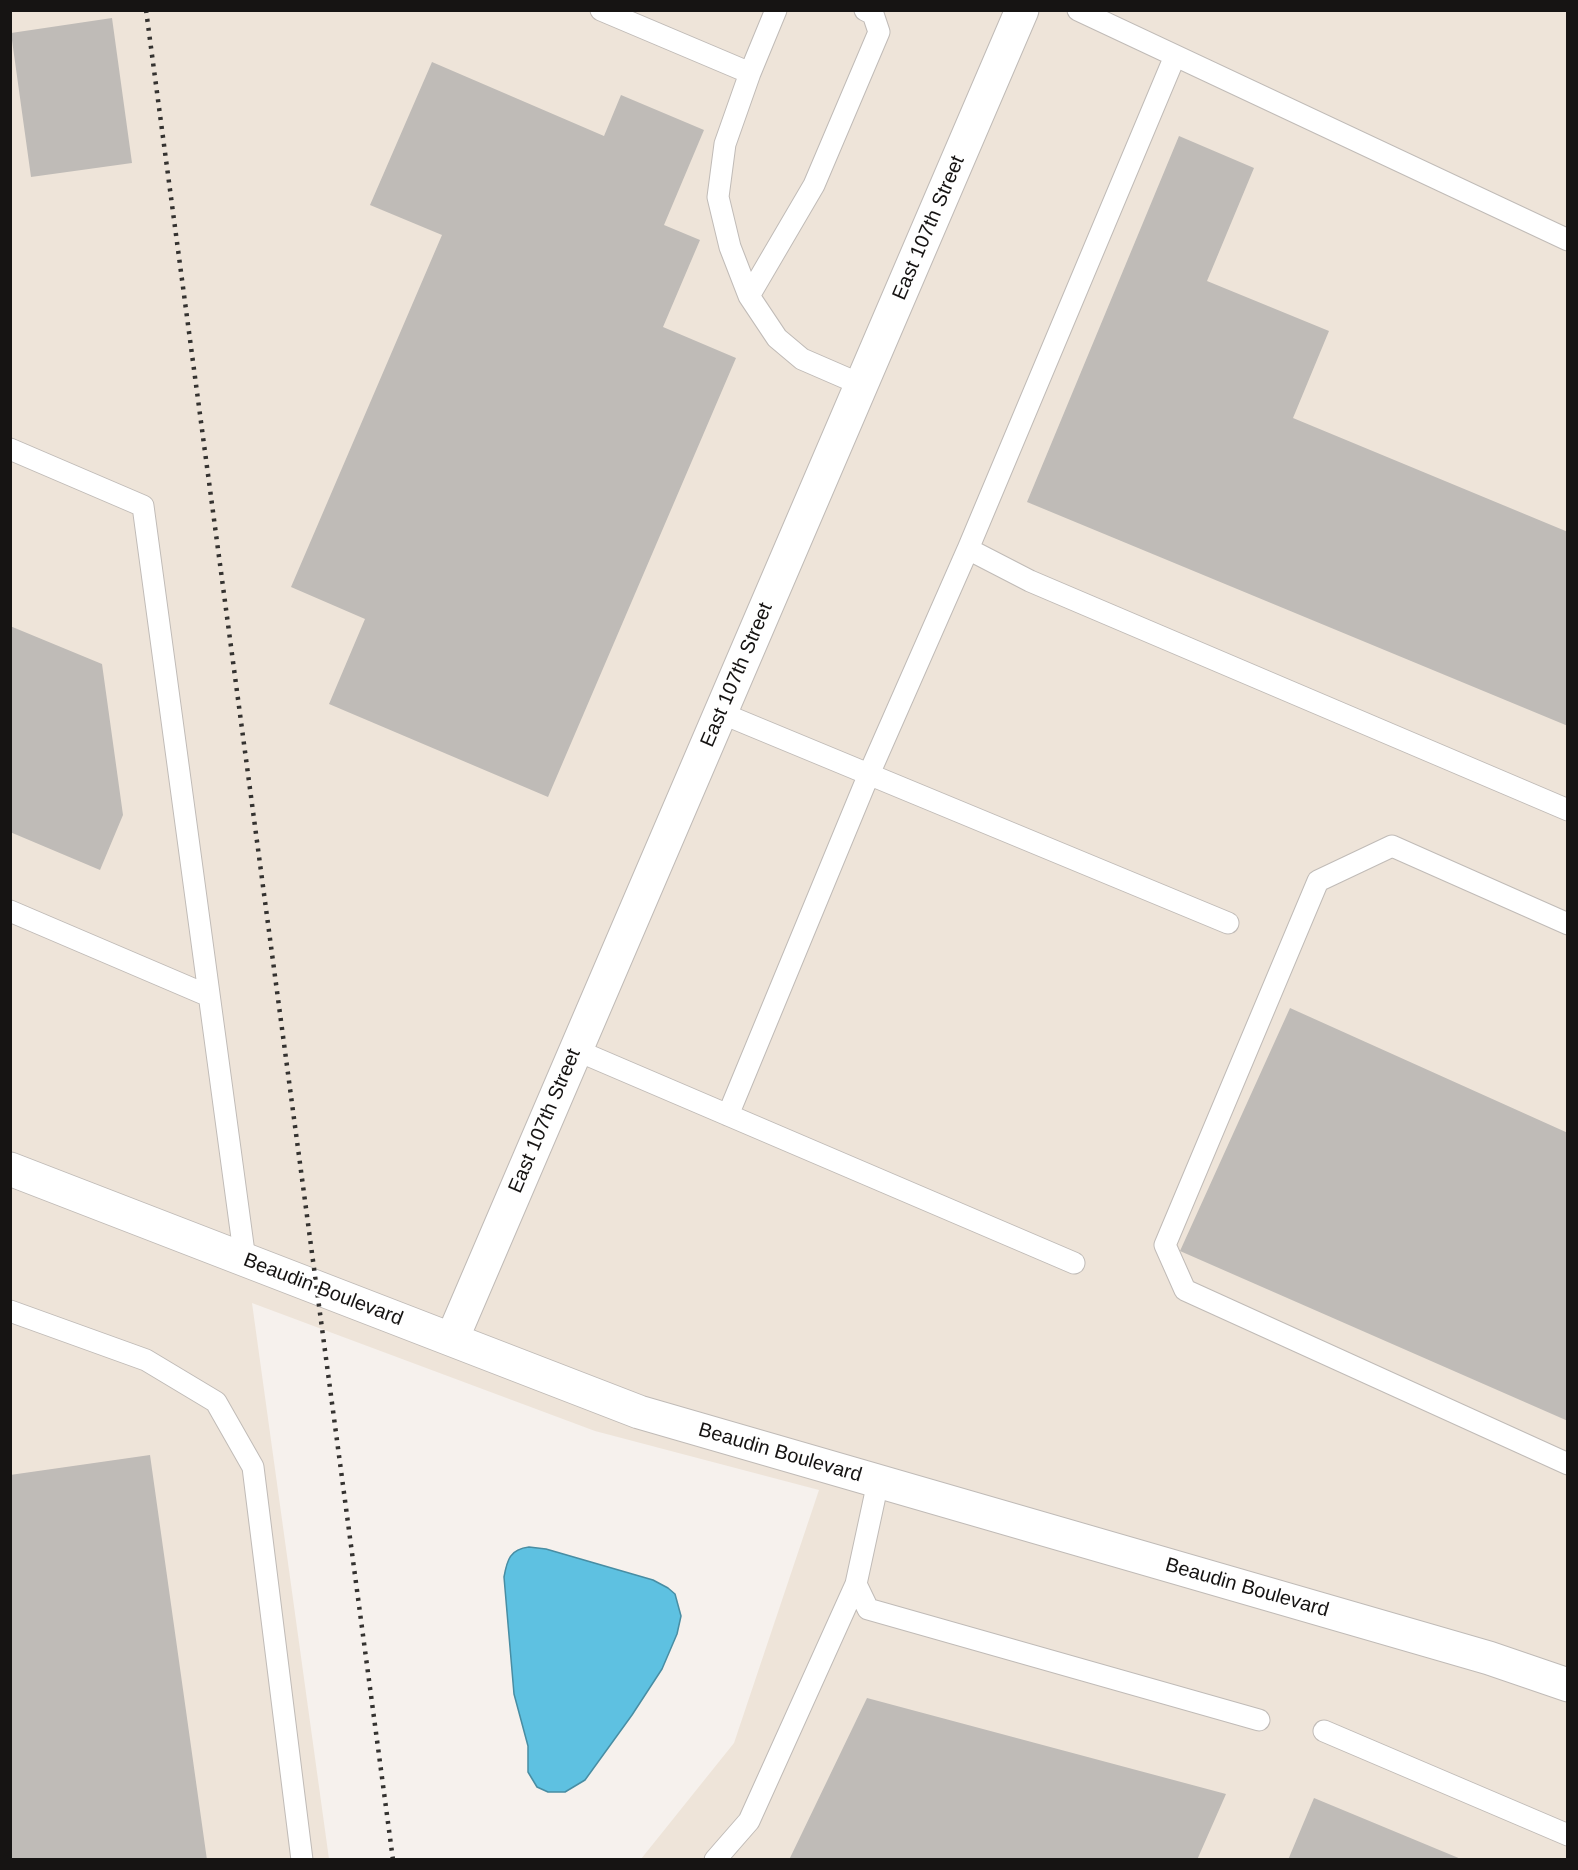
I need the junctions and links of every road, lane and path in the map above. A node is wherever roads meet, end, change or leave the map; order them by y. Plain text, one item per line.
1 (601, 10) edge
2 (776, 10) edge
3 (865, 10) edge
4 (1022, 10) edge
5 (1078, 10) edge
6 (1175, 56) junction
7 (750, 73) junction
8 (1568, 240) edge
9 (749, 296) junction
10 (862, 385) junction
11 (10, 449) edge
12 (968, 549) junction
13 (721, 713) junction
14 (869, 774) junction
15 (1568, 810) edge
16 (10, 911) edge
17 (1228, 923) dead end
18 (1568, 924) edge
19 (209, 996) junction
20 (576, 1050) junction
21 (728, 1115) junction
22 (10, 1169) edge
23 (245, 1260) junction
24 (1074, 1263) dead end
25 (10, 1311) edge
26 (452, 1339) junction
27 (1568, 1464) edge
28 (878, 1482) junction
29 (856, 1584) junction
30 (1568, 1685) edge
31 (1259, 1720) dead end
32 (1324, 1731) dead end
33 (1568, 1835) edge
34 (302, 1860) edge
35 (715, 1860) edge

1 - 7 lane
2 - 7 lane
3 - 9 lane
4 - 10 street, East 107th Street
5 - 6 lane
6 - 8 lane
6 - 12 lane
7 - 9 lane
9 - 10 lane
10 - 13 street, East 107th Street
11 - 19 lane
12 - 14 lane
12 - 15 lane
13 - 14 lane
13 - 20 street, East 107th Street
14 - 17 lane
14 - 21 lane
16 - 19 lane
18 - 27 lane
19 - 23 lane
20 - 21 lane
20 - 26 street, East 107th Street
21 - 24 lane
22 - 23 street, Beaudin Boulevard
23 - 26 street, Beaudin Boulevard
25 - 34 lane
26 - 28 street, Beaudin Boulevard
28 - 29 lane
28 - 30 street, Beaudin Boulevard
29 - 31 lane
29 - 35 lane
32 - 33 lane

